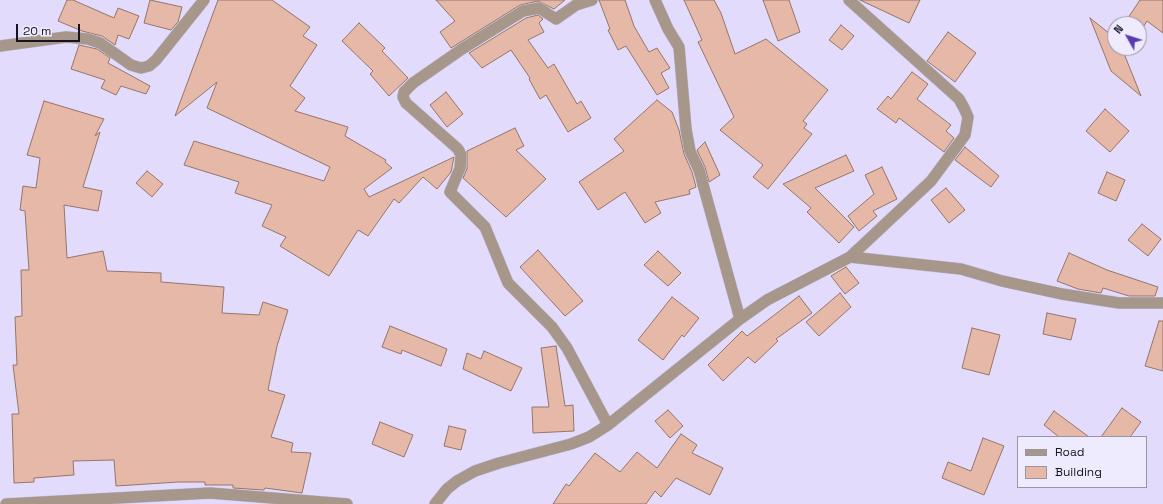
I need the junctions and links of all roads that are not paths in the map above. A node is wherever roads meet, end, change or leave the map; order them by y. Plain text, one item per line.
1 (204, 0) edge
2 (592, 0) edge
3 (655, 0) edge
4 (849, 0) edge
5 (0, 46) edge
6 (850, 257) junction
7 (1163, 302) edge
8 (740, 319) junction
9 (608, 425) junction
10 (6, 504) edge
11 (347, 504) edge
12 (435, 504) edge

1 - 5 street
2 - 9 street
3 - 8 street
4 - 6 street
6 - 7 street
6 - 8 street
8 - 9 street
9 - 12 street
10 - 11 street

